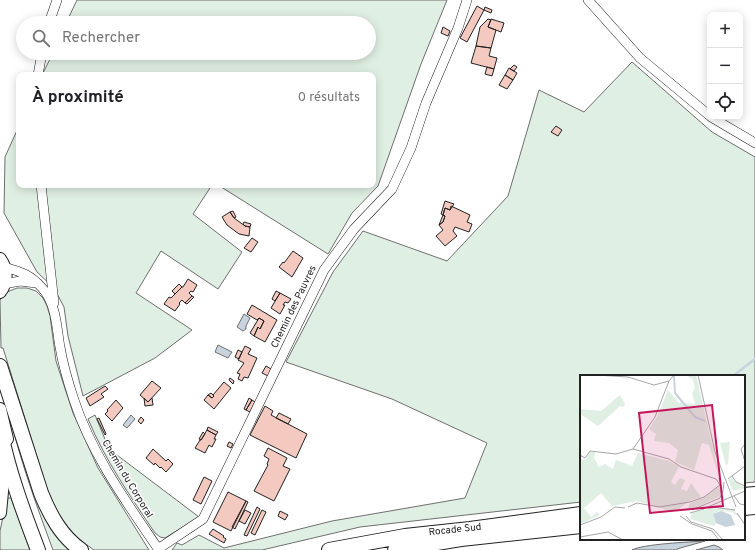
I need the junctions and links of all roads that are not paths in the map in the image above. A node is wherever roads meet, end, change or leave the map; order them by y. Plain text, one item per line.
1 (57, 0) edge
2 (467, 0) edge
3 (588, 0) edge
4 (51, 16) edge
5 (41, 60) edge
6 (39, 72) edge
7 (707, 114) edge
8 (715, 120) edge
9 (755, 143) edge
10 (41, 188) edge
11 (2, 263) edge
12 (36, 283) junction
13 (2, 288) edge
14 (54, 310) junction
15 (0, 366) edge
16 (0, 408) edge
17 (0, 429) edge
18 (0, 455) edge
19 (755, 494) edge
20 (745, 495) edge
21 (755, 507) edge
22 (745, 508) edge
23 (0, 512) edge
24 (580, 514) edge
25 (580, 526) edge
26 (158, 549) edge
27 (38, 550) edge
28 (44, 550) edge
29 (81, 550) edge
30 (329, 550) edge
31 (395, 550) edge

1 - 4 street
2 - 26 street, Chemin des Pauvres
3 - 7 street
5 - 6 street
8 - 9 street
10 - 14 street
11 - 12 street, Chemin du Corporal
11 - 13 main road
12 - 13 street
12 - 14 street, Chemin du Corporal
14 - 26 street, Chemin du Corporal
15 - 29 highway
16 - 28 main road
17 - 27 highway
18 - 23 main road
19 - 20 highway
21 - 22 highway
24 - 30 highway, Rocade Sud
25 - 31 highway, Rocade Sud

